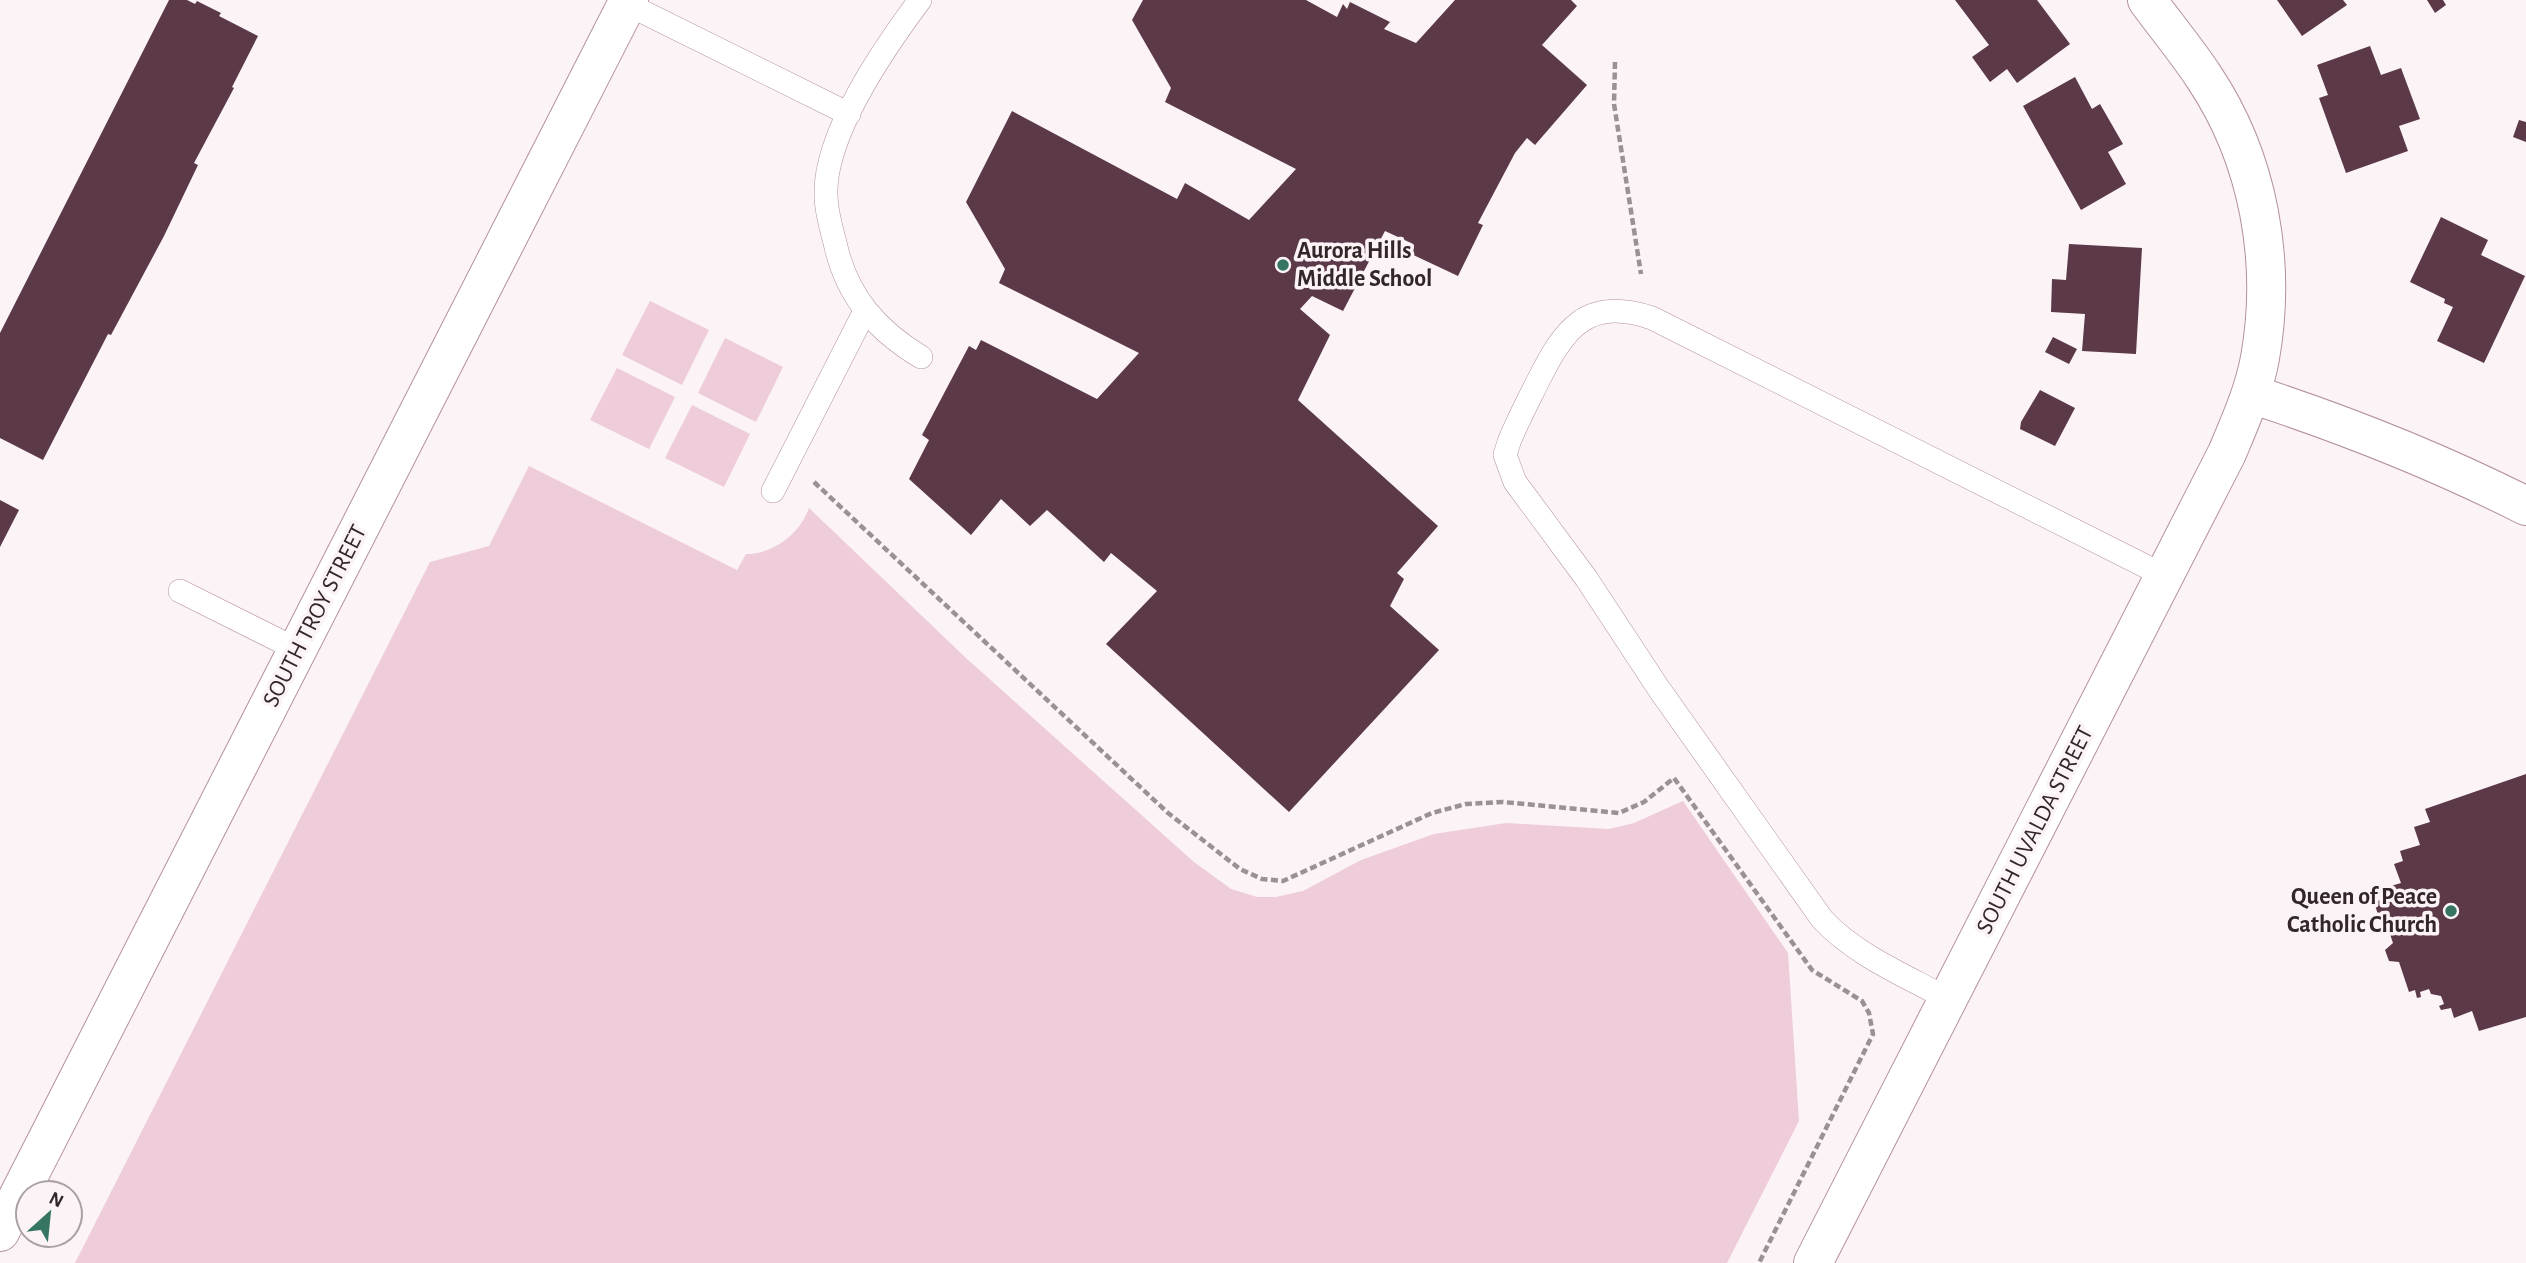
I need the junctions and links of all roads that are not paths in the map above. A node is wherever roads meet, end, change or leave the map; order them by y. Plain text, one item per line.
1 (920, 0) edge
2 (2147, 0) edge
3 (626, 1) edge
4 (849, 114) junction
5 (865, 311) junction
6 (921, 358) dead end
7 (2251, 394) junction
8 (772, 491) dead end
9 (2526, 506) edge
10 (2165, 576) junction
11 (180, 590) dead end
12 (298, 650) junction
13 (1948, 999) junction
14 (0, 1232) edge
15 (1814, 1263) edge

1 - 4 lane
2 - 7 street, SOUTH UVALDA STREET
3 - 4 lane
3 - 12 street, SOUTH TROY STREET
4 - 5 lane
5 - 6 lane
5 - 8 lane
7 - 9 street
7 - 10 street, SOUTH UVALDA STREET
10 - 13 street, SOUTH UVALDA STREET
10 - 13 lane
11 - 12 lane
12 - 14 street, SOUTH TROY STREET
13 - 15 street, SOUTH UVALDA STREET

